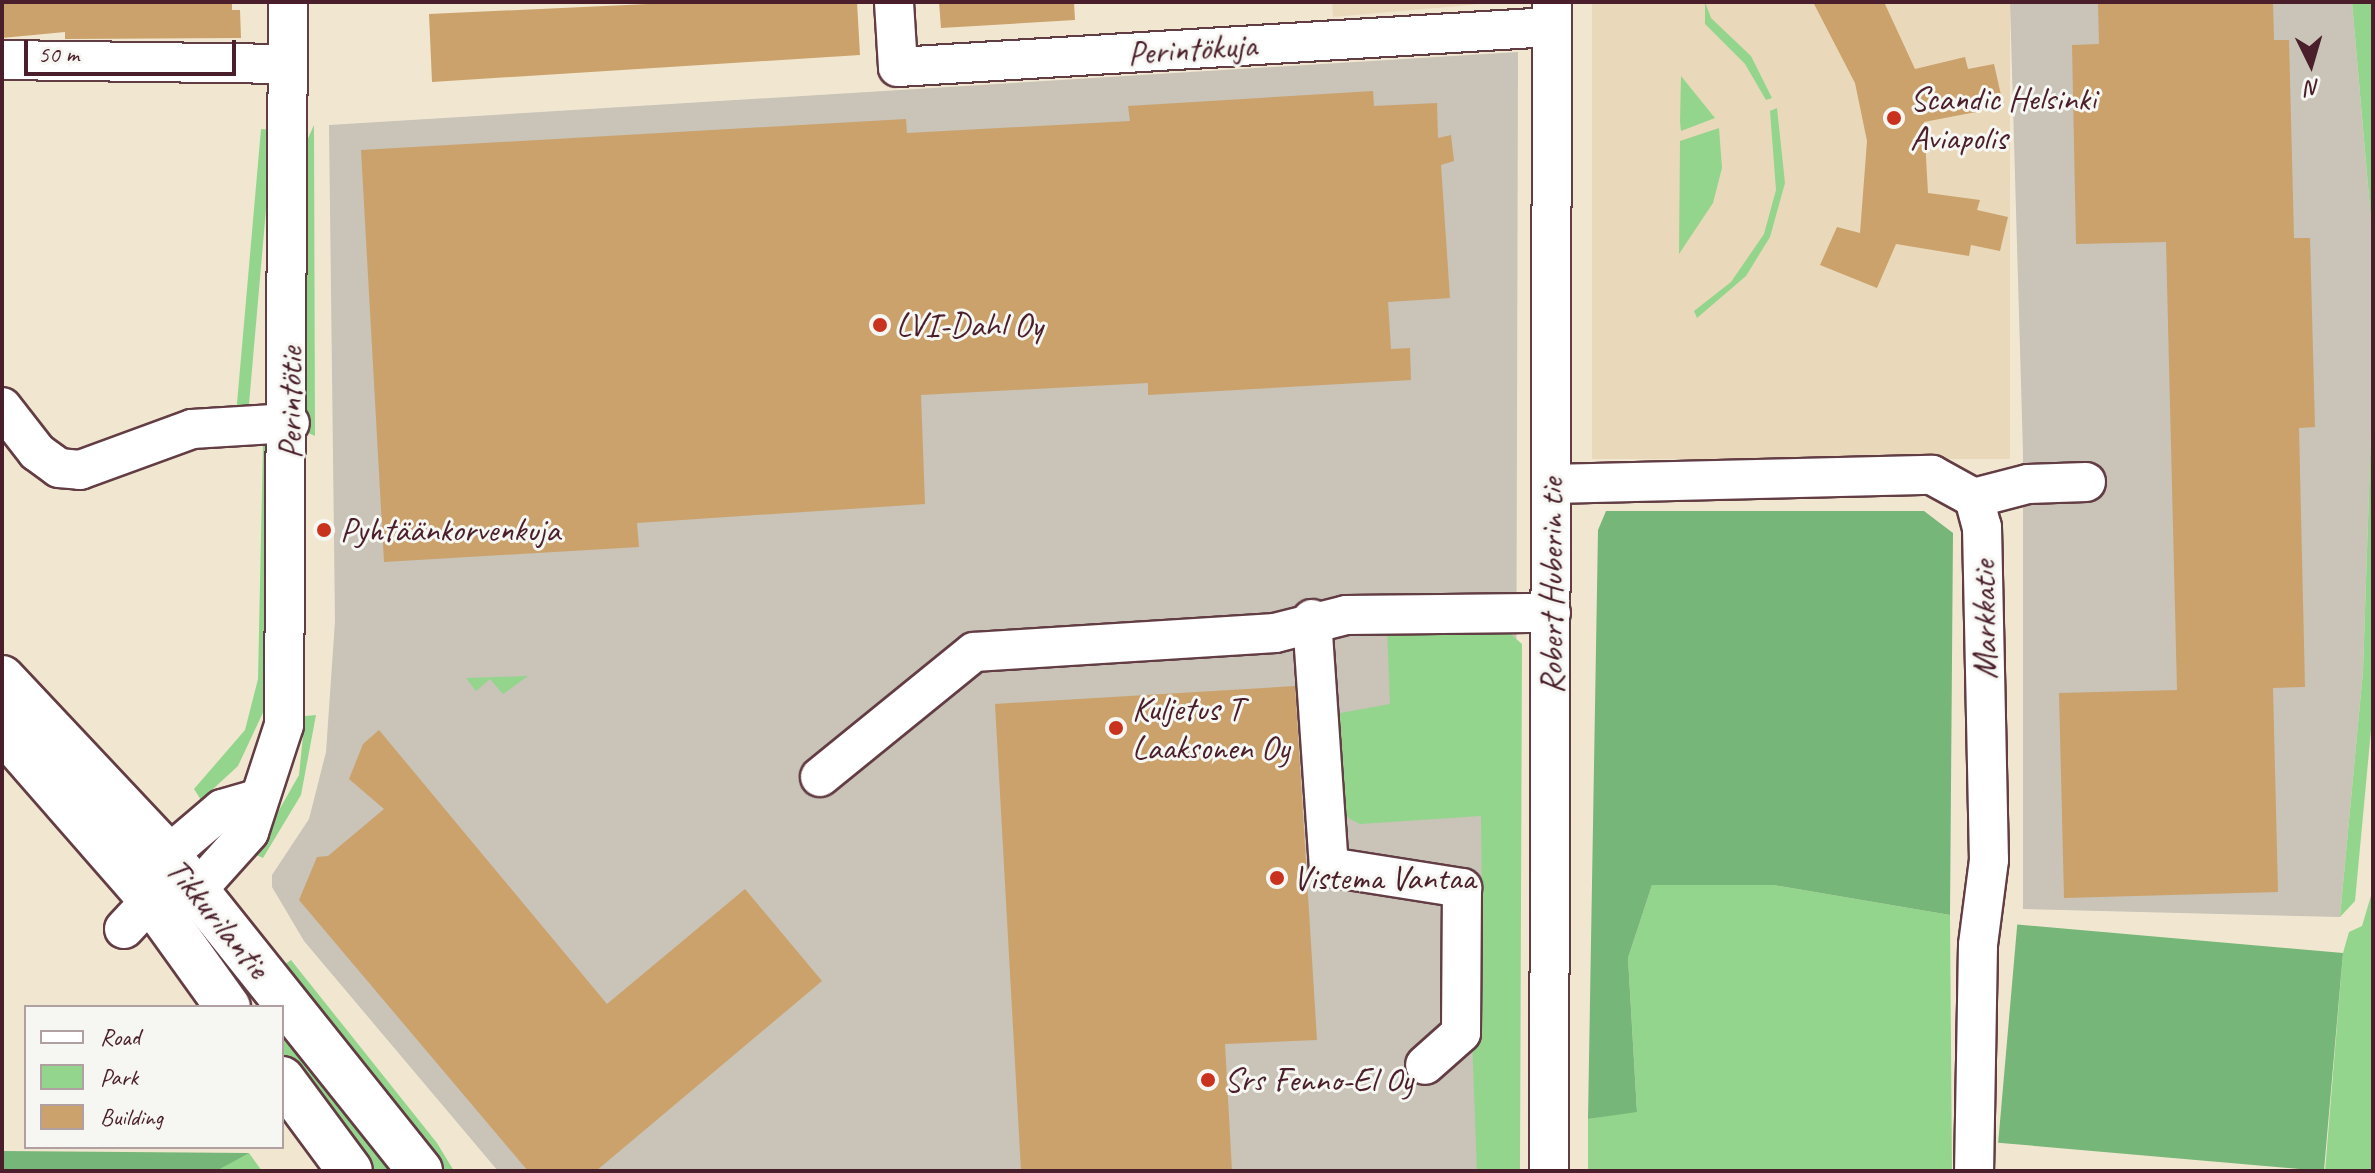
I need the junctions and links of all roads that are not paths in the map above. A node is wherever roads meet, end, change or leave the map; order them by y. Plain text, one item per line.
1 (288, 2) edge
2 (894, 2) edge
3 (1551, 15) edge
4 (2, 60) edge
5 (288, 64) junction
6 (2, 407) edge
7 (290, 423) junction
8 (2086, 482) dead end
9 (1552, 484) junction
10 (1974, 498) junction
11 (1551, 613) junction
12 (1312, 619) junction
13 (2, 678) edge
14 (2, 729) edge
15 (820, 777) dead end
16 (256, 799) junction
17 (168, 855) junction
18 (197, 890) junction
19 (138, 914) junction
20 (226, 1005) edge
21 (1425, 1065) dead end
22 (284, 1082) edge
23 (350, 1171) edge
24 (420, 1171) edge
25 (1549, 1171) edge
26 (1974, 1171) edge

1 - 5 street, Perintötie
2 - 3 street, Perintökuja
3 - 9 street, Robert Huberin tie
4 - 5 street
5 - 7 street, Perintötie
6 - 7 street
7 - 16 street, Perintötie
8 - 10 street
9 - 10 street
9 - 11 street, Robert Huberin tie
10 - 26 street, Markkatie
11 - 12 street
11 - 25 street, Robert Huberin tie
12 - 15 street
12 - 21 street
13 - 17 main road, Tikkurilantie
14 - 19 main road, Tikkurilantie
16 - 17 street
16 - 18 street, Perintötie
17 - 18 main road, Tikkurilantie
17 - 19 street
18 - 19 street
18 - 24 main road, Tikkurilantie
19 - 20 main road, Tikkurilantie
22 - 23 main road

